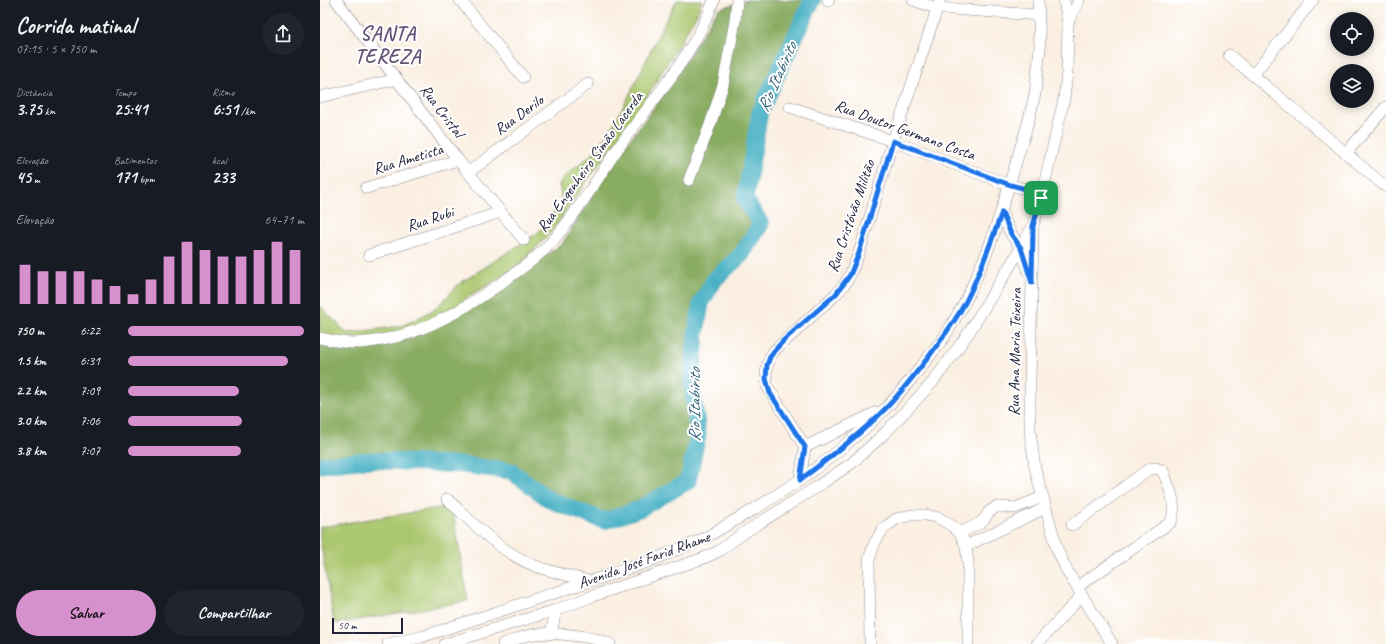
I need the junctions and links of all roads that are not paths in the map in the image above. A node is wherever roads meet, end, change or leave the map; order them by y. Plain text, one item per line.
1 (336, 0) edge
2 (460, 0) edge
3 (714, 0) edge
4 (737, 0) edge
5 (913, 0) edge
6 (1038, 0) edge
7 (1064, 0) edge
8 (1313, 0) edge
9 (1076, 3) edge
10 (939, 4) edge
11 (1039, 15) junction
12 (1068, 23) junction
13 (1229, 55) dead end
14 (1253, 75) junction
15 (523, 77) dead end
16 (397, 79) junction
17 (588, 84) dead end
18 (320, 97) edge
19 (790, 107) dead end
20 (1386, 107) edge
21 (893, 141) junction
22 (1346, 153) junction
23 (458, 160) junction
24 (469, 172) junction
25 (689, 180) dead end
26 (1009, 185) junction
27 (1386, 187) edge
28 (366, 188) dead end
29 (1041, 198) junction
30 (501, 212) junction
31 (1002, 212) junction
32 (1033, 226) junction
33 (524, 240) dead end
34 (1021, 248) junction
35 (369, 255) dead end
36 (1032, 283) junction
37 (320, 338) edge
38 (888, 406) junction
39 (805, 447) junction
40 (800, 480) junction
41 (447, 499) dead end
42 (1044, 502) junction
43 (1072, 525) dead end
44 (960, 533) junction
45 (966, 546) junction
46 (590, 581) junction
47 (1080, 591) junction
48 (556, 610) junction
49 (551, 633) junction
50 (388, 644) edge
51 (445, 644) edge
52 (503, 644) edge
53 (610, 644) edge
54 (870, 644) edge
55 (968, 644) edge
56 (1037, 644) edge
57 (1112, 644) edge

1 - 16 street, Rua Cristal
2 - 15 street
3 - 37 street, Rua Engenheiro Simão Lacerda
4 - 25 street
5 - 10 street
6 - 11 street
7 - 12 street
8 - 14 street
9 - 12 street, Rua Ana Maria Teixeira
10 - 11 street
10 - 21 street, Rua Cristóvão Militão
11 - 26 street
12 - 29 street, Rua Ana Maria Teixeira
13 - 14 street
14 - 22 street
16 - 18 street
16 - 23 street, Rua Cristal
17 - 24 street, Rua Derilo
19 - 21 street, Rua Doutor Germano Costa
20 - 22 street
21 - 26 street, Rua Doutor Germano Costa
21 - 39 street, Rua Cristóvão Militão
22 - 27 street
23 - 24 street, Rua Cristal
23 - 28 street, Rua Ametista
24 - 30 street, Rua Cristal
26 - 29 street, Rua Doutor Germano Costa
26 - 31 street
29 - 32 street, Rua Ana Maria Teixeira
30 - 33 street, Rua Cristal
30 - 35 street, Rua Rubi
31 - 34 street
31 - 38 street
32 - 34 street, Avenida José Farid Rhame
32 - 36 street, Rua Ana Maria Teixeira
34 - 36 street
34 - 48 street, Avenida José Farid Rhame
36 - 42 street, Rua Ana Maria Teixeira
38 - 39 street
38 - 40 street
39 - 40 street
40 - 46 street
41 - 46 street
42 - 44 street
42 - 45 street
42 - 47 street, Rua Ana Maria Teixeira
43 - 47 street
44 - 45 street
44 - 54 street
45 - 55 street
46 - 50 street
47 - 56 street
47 - 57 street, Rua Ana Maria Teixeira
48 - 49 street
48 - 51 street, Avenida José Farid Rhame
49 - 52 street
49 - 53 street

